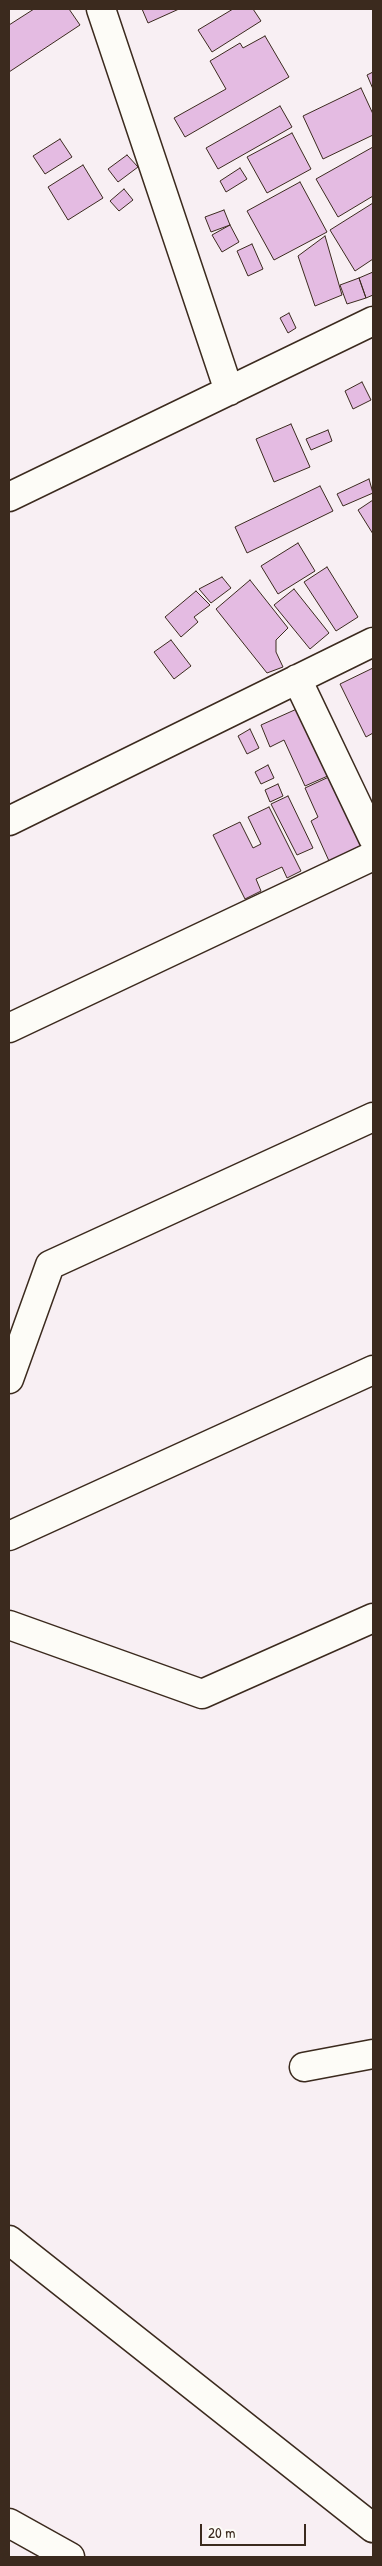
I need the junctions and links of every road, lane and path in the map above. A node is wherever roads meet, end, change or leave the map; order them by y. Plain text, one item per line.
1 (102, 9) edge
2 (373, 321) edge
3 (229, 391) junction
4 (9, 497) edge
5 (373, 642) edge
6 (297, 679) junction
7 (9, 821) edge
8 (373, 838) edge
9 (373, 856) edge
10 (9, 1028) edge
11 (373, 1117) edge
12 (373, 1370) edge
13 (9, 1379) edge
14 (9, 1536) edge
15 (373, 1618) edge
16 (9, 1625) edge
17 (373, 2054) edge
18 (304, 2067) dead end
19 (9, 2240) edge
20 (9, 2522) edge
21 (373, 2528) edge
22 (70, 2557) edge

1 - 3 street
2 - 3 street
3 - 4 street
5 - 6 street
6 - 7 street
6 - 8 street
9 - 10 street
11 - 13 street
12 - 14 street
15 - 16 street
17 - 18 street
19 - 21 street
20 - 22 street

